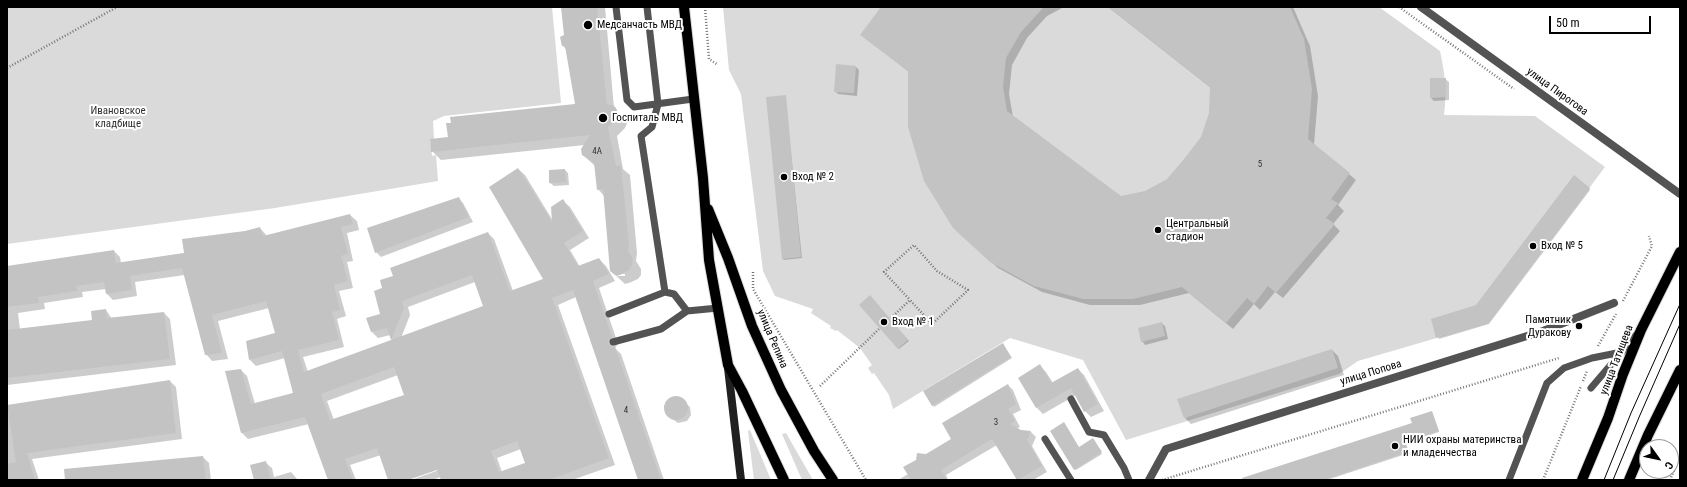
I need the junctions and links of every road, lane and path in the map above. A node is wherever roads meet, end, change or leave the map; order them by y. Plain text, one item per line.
1 (118, 7) edge
2 (616, 7) edge
3 (647, 7) edge
4 (684, 7) edge
5 (705, 7) edge
6 (1421, 7) edge
7 (718, 65) dead end
8 (7, 68) edge
9 (693, 99) junction
10 (658, 104) junction
11 (1680, 194) edge
12 (704, 200) junction
13 (1680, 252) edge
14 (753, 272) dead end
15 (665, 292) junction
16 (910, 300) junction
17 (1614, 302) dead end
18 (718, 308) junction
19 (687, 311) junction
20 (609, 314) dead end
21 (891, 318) dead end
22 (879, 329) dead end
23 (1641, 330) junction
24 (614, 342) dead end
25 (1622, 352) junction
26 (1560, 358) dead end
27 (728, 365) junction
28 (1680, 370) edge
29 (820, 386) dead end
30 (1591, 388) dead end
31 (1071, 399) dead end
32 (1045, 439) dead end
33 (1680, 456) edge
34 (741, 480) edge
35 (784, 480) edge
36 (833, 480) edge
37 (866, 480) edge
38 (1071, 480) edge
39 (1128, 480) edge
40 (1149, 480) edge
41 (1162, 480) edge
42 (1509, 480) edge
43 (1582, 480) edge
44 (1629, 480) edge
45 (1670, 480) edge

1 - 8 path
2 - 10 lane
3 - 10 lane
4 - 9 main road, улица Репина
5 - 7 path
6 - 11 street, улица Пирогова
9 - 10 lane
9 - 12 main road, улица Репина
10 - 15 lane
12 - 18 main road, улица Репина
12 - 36 main road, улица Репина
13 - 23 main road, улица Татищева
14 - 37 path
15 - 19 lane
15 - 20 lane
16 - 16 path
16 - 21 path
17 - 40 street, улица Попова
18 - 19 lane
18 - 27 main road, улица Репина
19 - 24 lane
22 - 29 path
23 - 25 lane
23 - 43 main road, улица Татищева
25 - 30 lane
25 - 42 lane
26 - 41 path
27 - 34 main road, улица Репина
27 - 35 main road, улица Репина
28 - 44 main road
31 - 39 lane
32 - 38 lane
33 - 45 path

